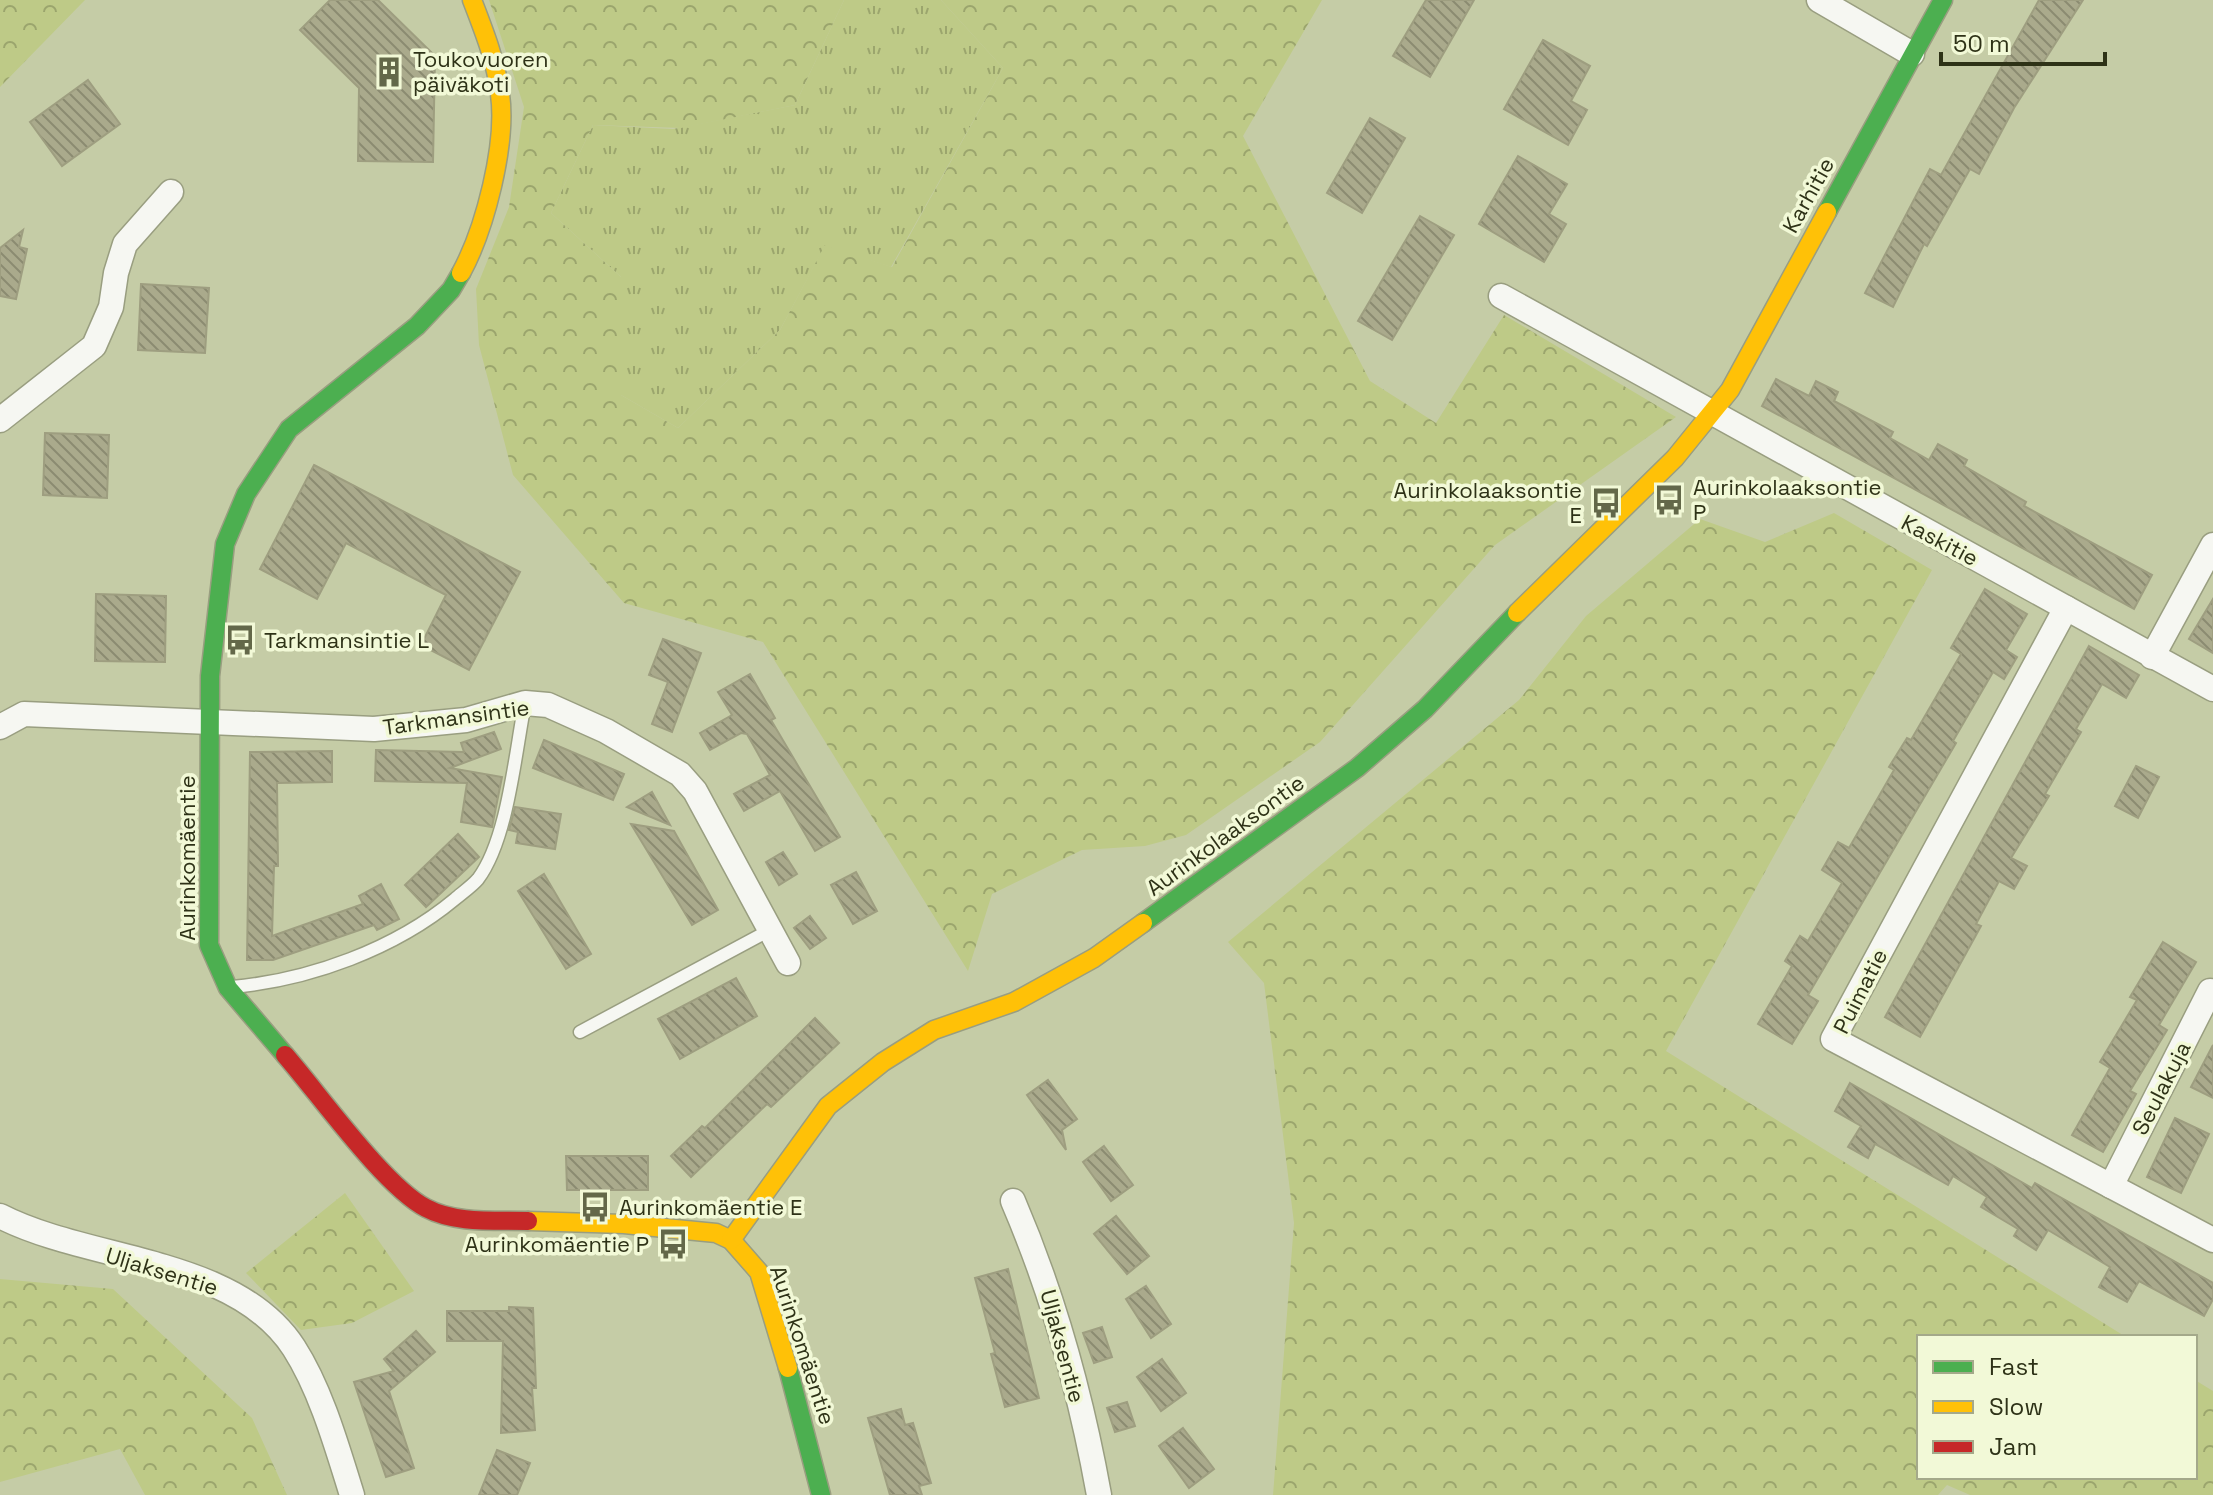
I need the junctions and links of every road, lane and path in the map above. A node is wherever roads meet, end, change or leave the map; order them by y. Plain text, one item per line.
1 (472, 0) edge
2 (1819, 0) edge
3 (1943, 0) edge
4 (1912, 54) junction
5 (171, 192) dead end
6 (1501, 296) dead end
7 (1714, 413) junction
8 (0, 420) edge
9 (2213, 545) edge
10 (2066, 608) junction
11 (2152, 657) junction
12 (2213, 689) edge
13 (525, 703) junction
14 (211, 722) junction
15 (0, 727) edge
16 (770, 930) junction
17 (788, 963) dead end
18 (228, 988) junction
19 (2210, 991) dead end
20 (580, 1032) dead end
21 (2111, 1186) junction
22 (1013, 1201) dead end
23 (0, 1216) edge
24 (731, 1240) junction
25 (2213, 1240) edge
26 (352, 1495) edge
27 (821, 1495) edge
28 (1099, 1495) edge

1 - 14 street, Aurinkomäentie
2 - 4 street
3 - 4 street, Karhitie
4 - 7 street, Karhitie
5 - 8 street
6 - 7 street, Kaskitie
7 - 10 street, Kaskitie
7 - 24 street, Aurinkolaaksontie
9 - 11 street
10 - 11 street, Kaskitie
10 - 21 street, Puimatie
11 - 12 street, Kaskitie
13 - 14 street, Tarkmansintie
13 - 16 street, Tarkmansintie
13 - 18 lane
14 - 15 street, Tarkmansintie
14 - 18 street, Aurinkomäentie
16 - 17 street, Tarkmansintie
16 - 20 lane
18 - 24 street, Aurinkomäentie
19 - 21 street, Seulakuja
21 - 25 street, Puimatie
22 - 28 street, Uljaksentie
23 - 26 street, Uljaksentie
24 - 27 street, Aurinkomäentie

